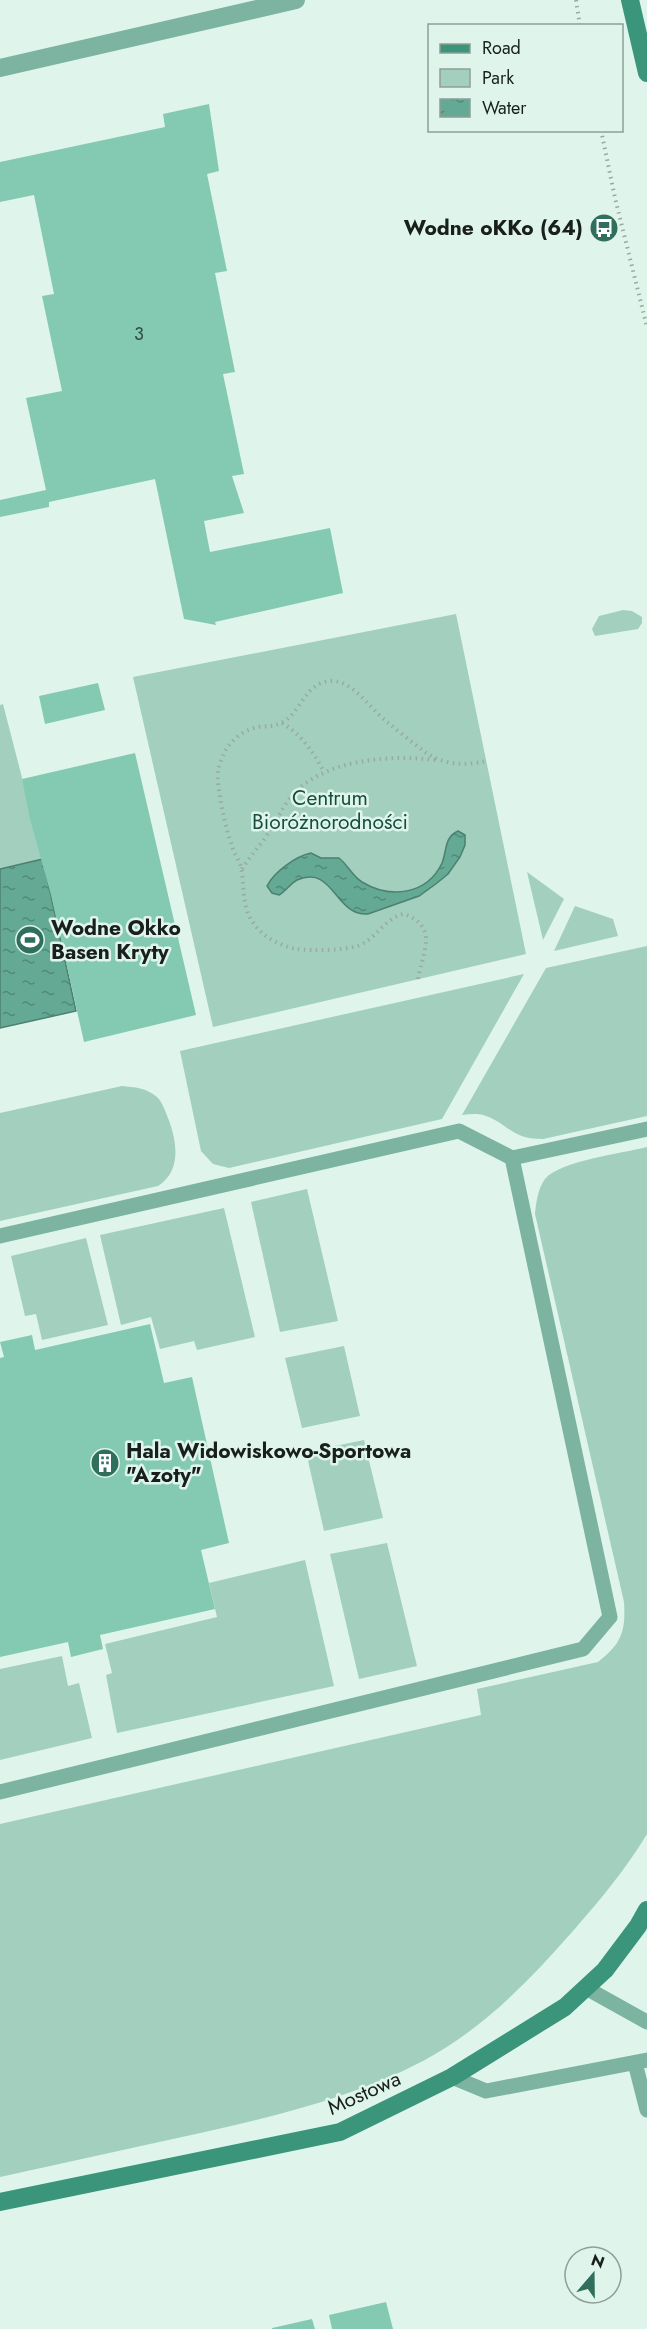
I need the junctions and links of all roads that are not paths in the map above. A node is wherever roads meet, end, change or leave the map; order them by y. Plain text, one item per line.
1 (296, 0) edge
2 (630, 0) edge
3 (0, 68) edge
4 (647, 73) edge
5 (647, 1129) edge
6 (512, 1158) junction
7 (0, 1236) edge
8 (0, 1792) edge
9 (647, 1910) edge
10 (586, 1988) junction
11 (647, 2022) edge
12 (641, 2062) edge
13 (452, 2077) junction
14 (647, 2110) edge
15 (0, 2202) edge

1 - 3 street
2 - 4 street
5 - 6 lane
6 - 7 lane
6 - 8 lane
9 - 10 street, Mostowa
10 - 11 lane
10 - 13 street, Mostowa
12 - 13 lane
12 - 14 lane
13 - 15 street, Mostowa

